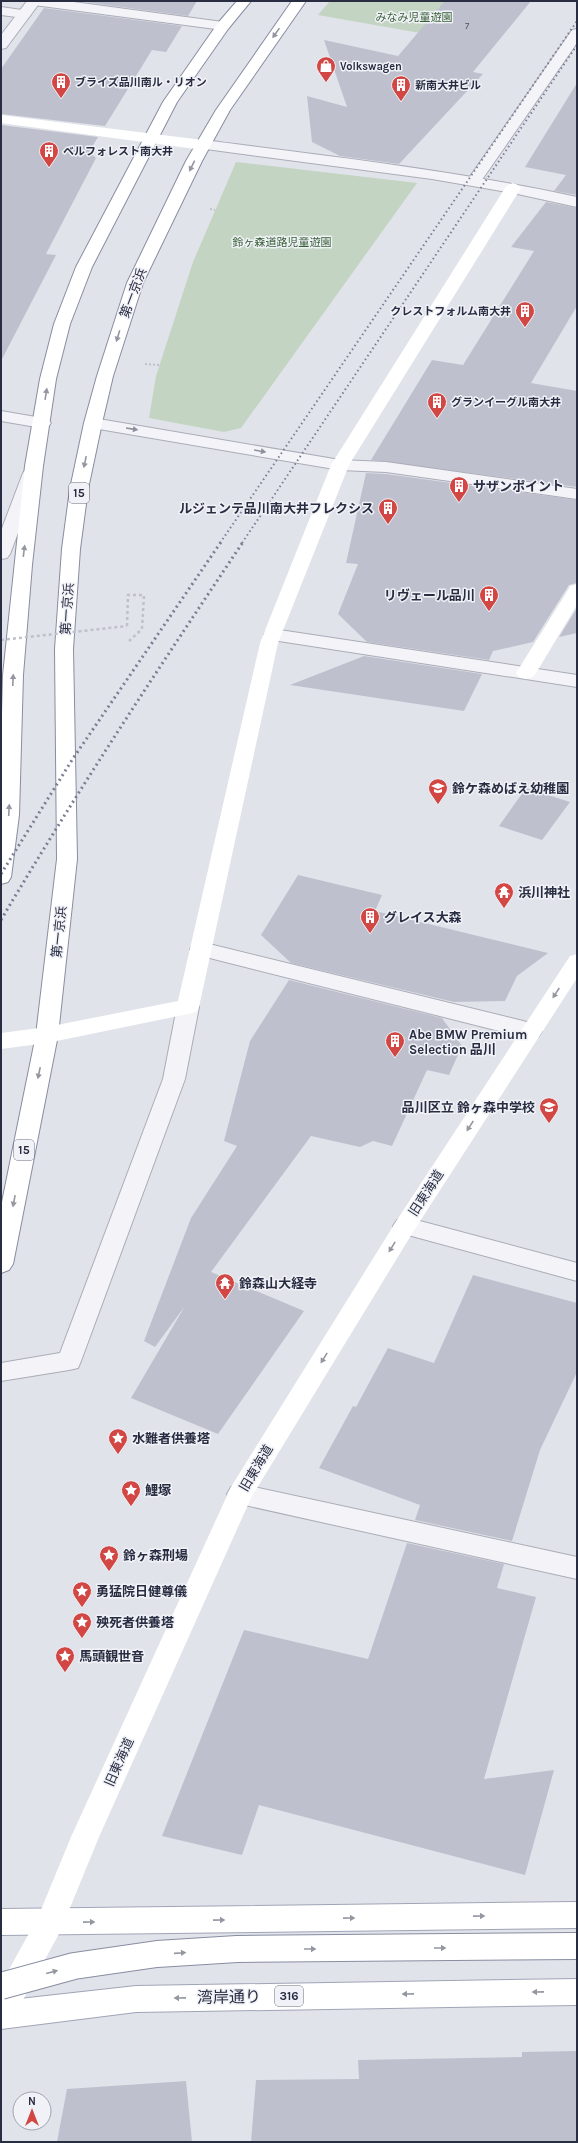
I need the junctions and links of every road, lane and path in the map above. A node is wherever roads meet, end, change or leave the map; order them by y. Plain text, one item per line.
1 (34, 1) edge
2 (244, 1) edge
3 (299, 1) edge
4 (1, 12) edge
5 (24, 14) junction
6 (223, 26) junction
7 (577, 33) edge
8 (1, 45) edge
9 (1, 119) edge
10 (151, 137) junction
11 (203, 145) junction
12 (474, 181) junction
13 (513, 188) junction
14 (577, 202) edge
15 (143, 364) dead end
16 (160, 365) dead end
17 (1, 416) edge
18 (42, 423) junction
19 (93, 423) junction
20 (340, 465) junction
21 (34, 466) junction
22 (577, 494) edge
23 (1, 554) edge
24 (577, 590) edge
25 (273, 635) junction
26 (1, 640) edge
27 (129, 641) dead end
28 (526, 672) junction
29 (577, 680) edge
30 (1, 877) edge
31 (201, 949) junction
32 (577, 961) edge
33 (188, 1007) junction
34 (531, 1031) junction
35 (47, 1035) junction
36 (1, 1041) edge
37 (405, 1226) junction
38 (1, 1264) edge
39 (577, 1272) edge
40 (1, 1372) edge
41 (240, 1494) junction
42 (577, 1568) edge
43 (577, 1915) edge
44 (1, 1922) edge
45 (50, 1922) junction
46 (577, 1946) edge
47 (1, 1986) edge
48 (577, 1992) edge
49 (1, 2012) edge
50 (1, 2015) edge

1 - 5 street
1 - 6 street
2 - 6 main road
3 -> 11 main road, 第一京浜 / 15
4 - 5 street
5 - 8 street
6 - 10 main road
7 - 12 street
9 - 10 main road
10 - 11 main road
18 -> 10 main road
11 - 12 street
11 -> 19 main road, 第一京浜 / 15
12 - 13 street
13 - 14 street
13 - 20 main road
15 - 16 path
17 - 18 street
18 - 21 main road
19 -> 20 street
19 -> 35 main road, 第一京浜 / 15
20 - 22 street
20 - 25 main road
21 - 23 street
30 -> 21 main road
24 - 28 main road
25 - 28 street
25 - 31 main road
26 - 27 path, bridge
28 - 29 street
31 - 33 main road
31 - 34 street
32 -> 34 main road, 旧東海道
33 - 35 main road
33 - 40 street
34 -> 37 main road, 旧東海道
35 - 36 main road
35 -> 38 main road, 第一京浜 / 15
37 - 39 street
37 -> 41 main road, 旧東海道
41 - 42 street
41 - 45 main road, 旧東海道
45 -> 43 main road
44 - 45 main road
45 - 49 main road, 旧東海道
47 -> 46 main road, bridge
48 -> 50 main road, 湾岸通り / 316

